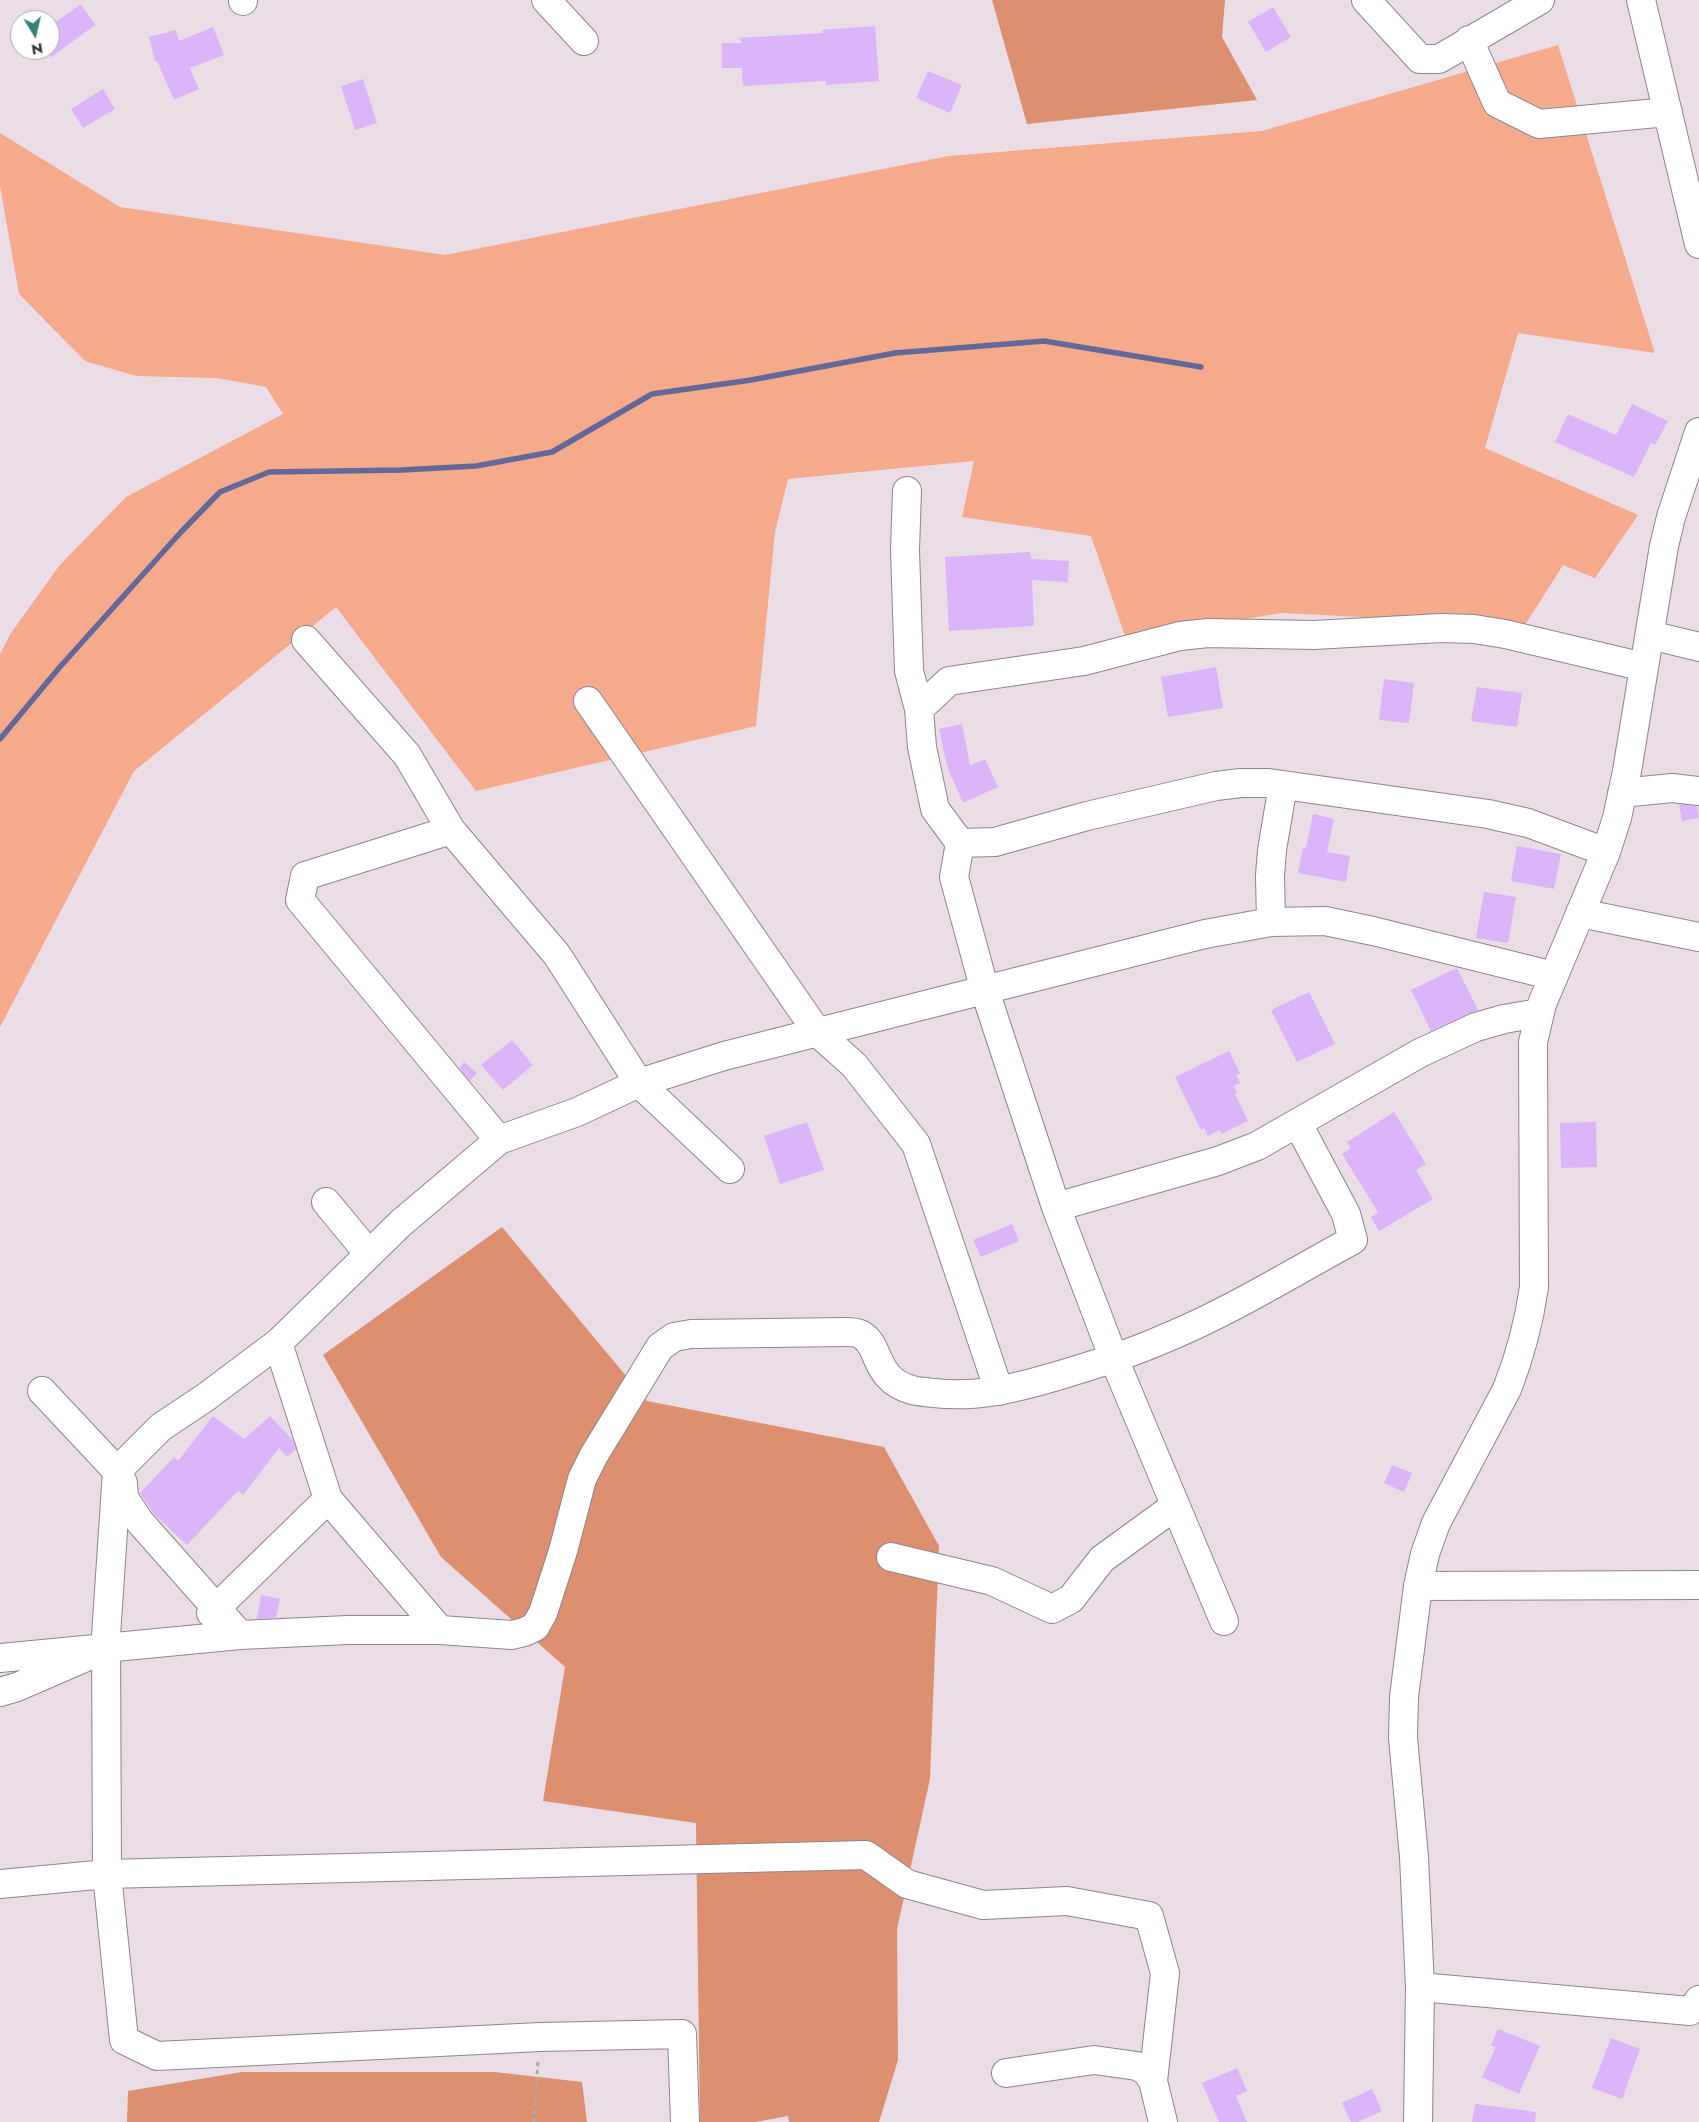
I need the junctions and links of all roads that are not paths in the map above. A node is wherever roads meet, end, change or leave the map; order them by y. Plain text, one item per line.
1 (546, 0) edge
2 (1366, 0) edge
3 (1540, 0) edge
4 (1641, 0) edge
5 (1469, 40) junction
6 (584, 41) dead end
7 (1668, 112) junction
8 (1699, 244) edge
9 (1699, 432) edge
10 (906, 491) dead end
11 (1650, 635) junction
12 (306, 640) dead end
13 (1699, 646) edge
14 (1644, 667) junction
15 (588, 701) dead end
16 (920, 709) junction
17 (1283, 785) junction
18 (1699, 791) edge
19 (1622, 793) junction
20 (451, 830) junction
21 (960, 843) junction
22 (1606, 852) junction
23 (1580, 913) junction
24 (1271, 922) junction
25 (1699, 938) edge
26 (1554, 976) junction
27 (985, 991) junction
28 (1539, 1013) junction
29 (818, 1033) junction
30 (639, 1083) junction
31 (1298, 1124) junction
32 (499, 1140) junction
33 (730, 1169) dead end
34 (326, 1202) dead end
35 (1056, 1207) junction
36 (368, 1254) junction
37 (278, 1343) junction
38 (1114, 1359) junction
39 (42, 1391) dead end
40 (999, 1392) junction
41 (117, 1471) junction
42 (328, 1499) junction
43 (1176, 1506) junction
44 (891, 1557) dead end
45 (1699, 1584) edge
46 (1418, 1586) junction
47 (214, 1610) junction
48 (1224, 1621) dead end
49 (440, 1630) junction
50 (240, 1635) junction
51 (106, 1648) junction
52 (0, 1658) edge
53 (0, 1692) edge
54 (107, 1874) junction
55 (0, 1884) edge
56 (1420, 1987) junction
57 (1699, 2000) edge
58 (1006, 2073) dead end
59 (1153, 2081) junction
60 (685, 2122) edge
61 (1163, 2122) edge
62 (1418, 2122) edge

1 - 6 street
2 - 5 street
3 - 5 street
4 - 7 street
5 - 7 street
7 - 8 street
9 - 11 street
10 - 16 street
11 - 13 street
11 - 14 street
12 - 20 street
14 - 16 street
14 - 19 street
15 - 29 street
16 - 21 street
17 - 21 street
17 - 22 street
17 - 24 street
18 - 19 street
19 - 22 street
20 - 30 street
20 - 32 street
21 - 27 street
22 - 23 street
23 - 25 street
23 - 26 street
24 - 26 street
24 - 27 street
26 - 28 street
27 - 29 street
27 - 35 street
28 - 31 street
28 - 46 street
29 - 30 street
29 - 40 street
30 - 32 street
30 - 33 street
31 - 35 street
31 - 38 street
32 - 36 street
34 - 36 street
35 - 38 street
36 - 37 street
37 - 41 street
37 - 42 street
38 - 40 street
38 - 43 street
39 - 41 street
40 - 49 street
41 - 47 street
41 - 51 street
42 - 47 street
42 - 49 street
43 - 44 street
43 - 48 street
45 - 46 street
46 - 56 street
47 - 50 street
49 - 50 street
50 - 51 street
51 - 52 street
51 - 53 street
51 - 54 street
54 - 55 street
54 - 59 street
54 - 60 street
56 - 57 street
56 - 62 street
58 - 59 street
59 - 61 street

